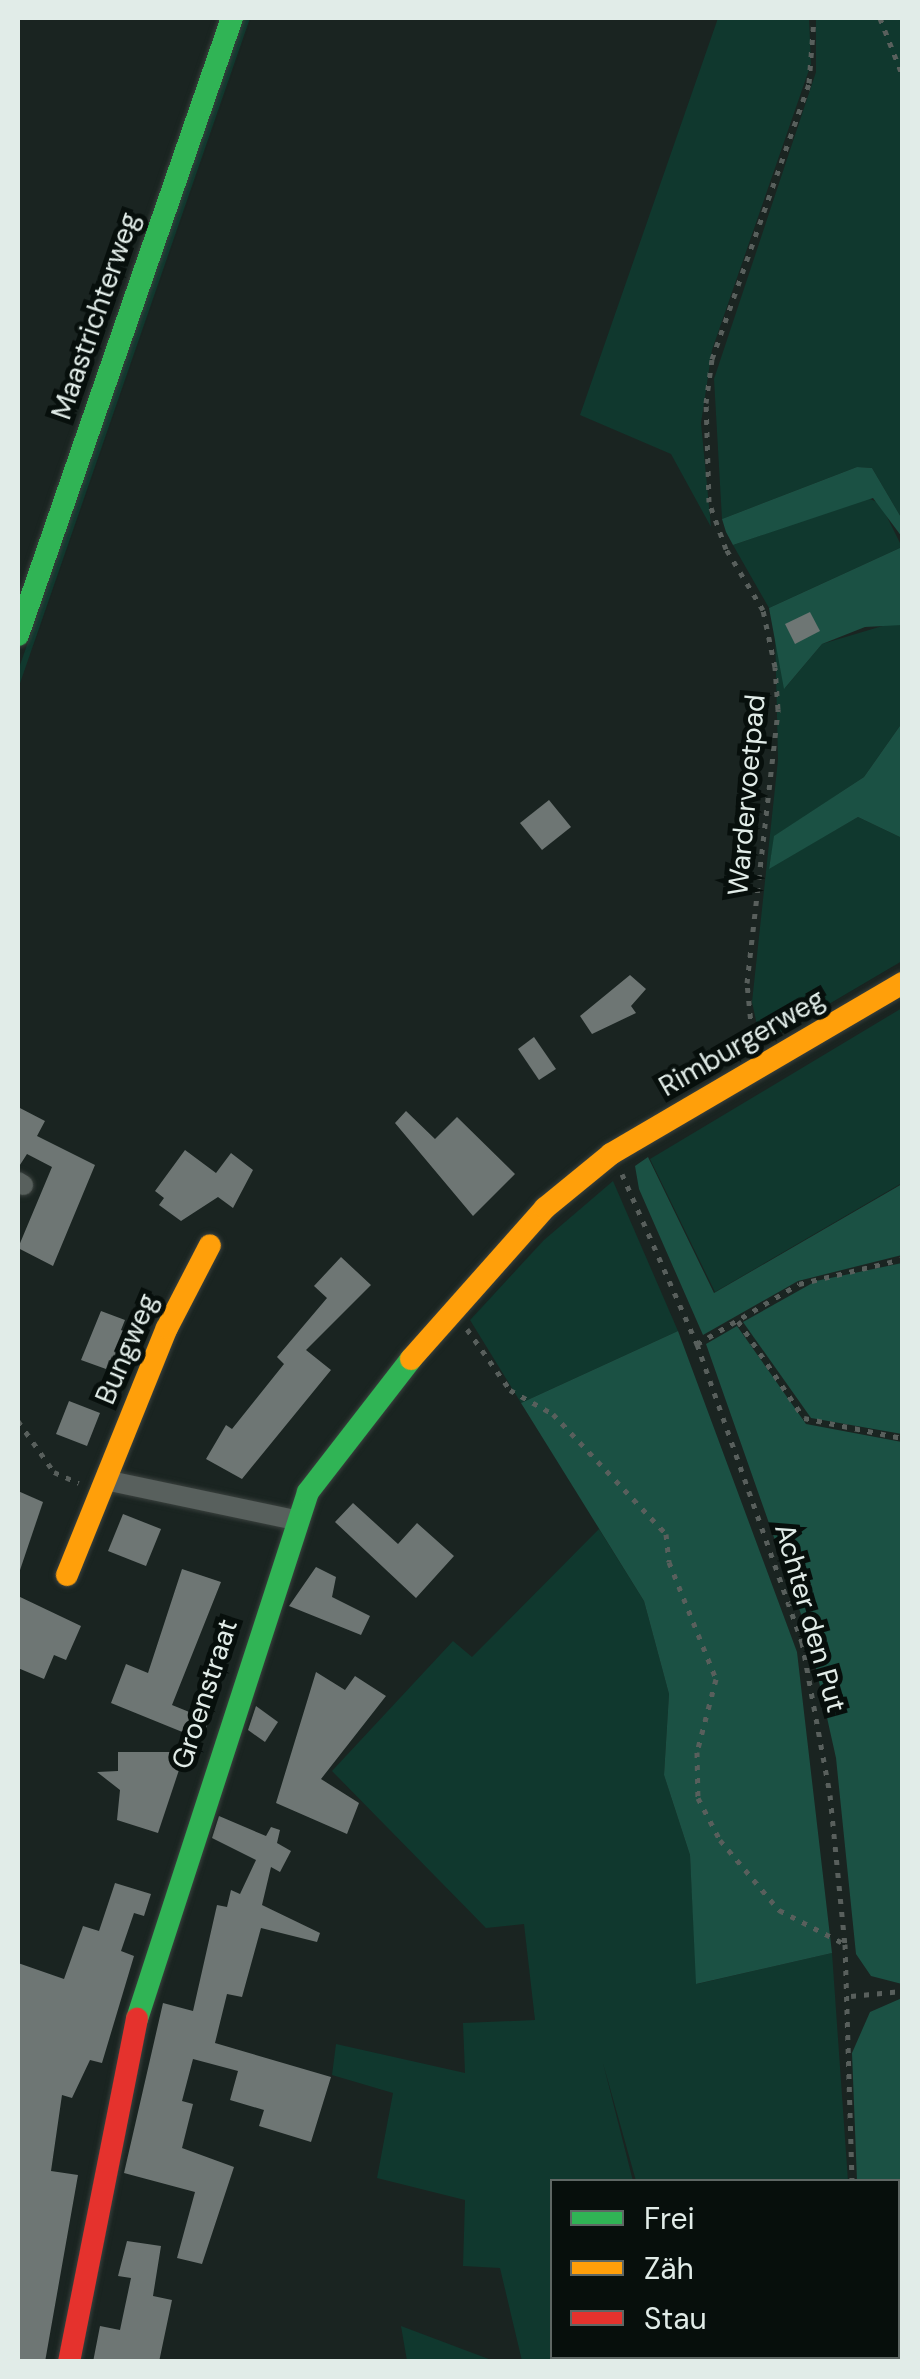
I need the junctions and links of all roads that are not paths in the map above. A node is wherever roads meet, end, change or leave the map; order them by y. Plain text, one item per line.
1 (232, 18) edge
2 (18, 635) edge
3 (902, 983) edge
4 (611, 1154) joint
5 (210, 1245) dead end
6 (106, 1480) junction
7 (294, 1520) junction
8 (67, 1575) dead end
9 (69, 2362) edge

1 - 2 street, Maastrichterweg
3 - 4 street, Rimburgerweg
4 - 7 street, Groenstraat
5 - 6 street, Bungweg
6 - 7 street
6 - 8 street, Bungweg
7 - 9 street, Groenstraat

